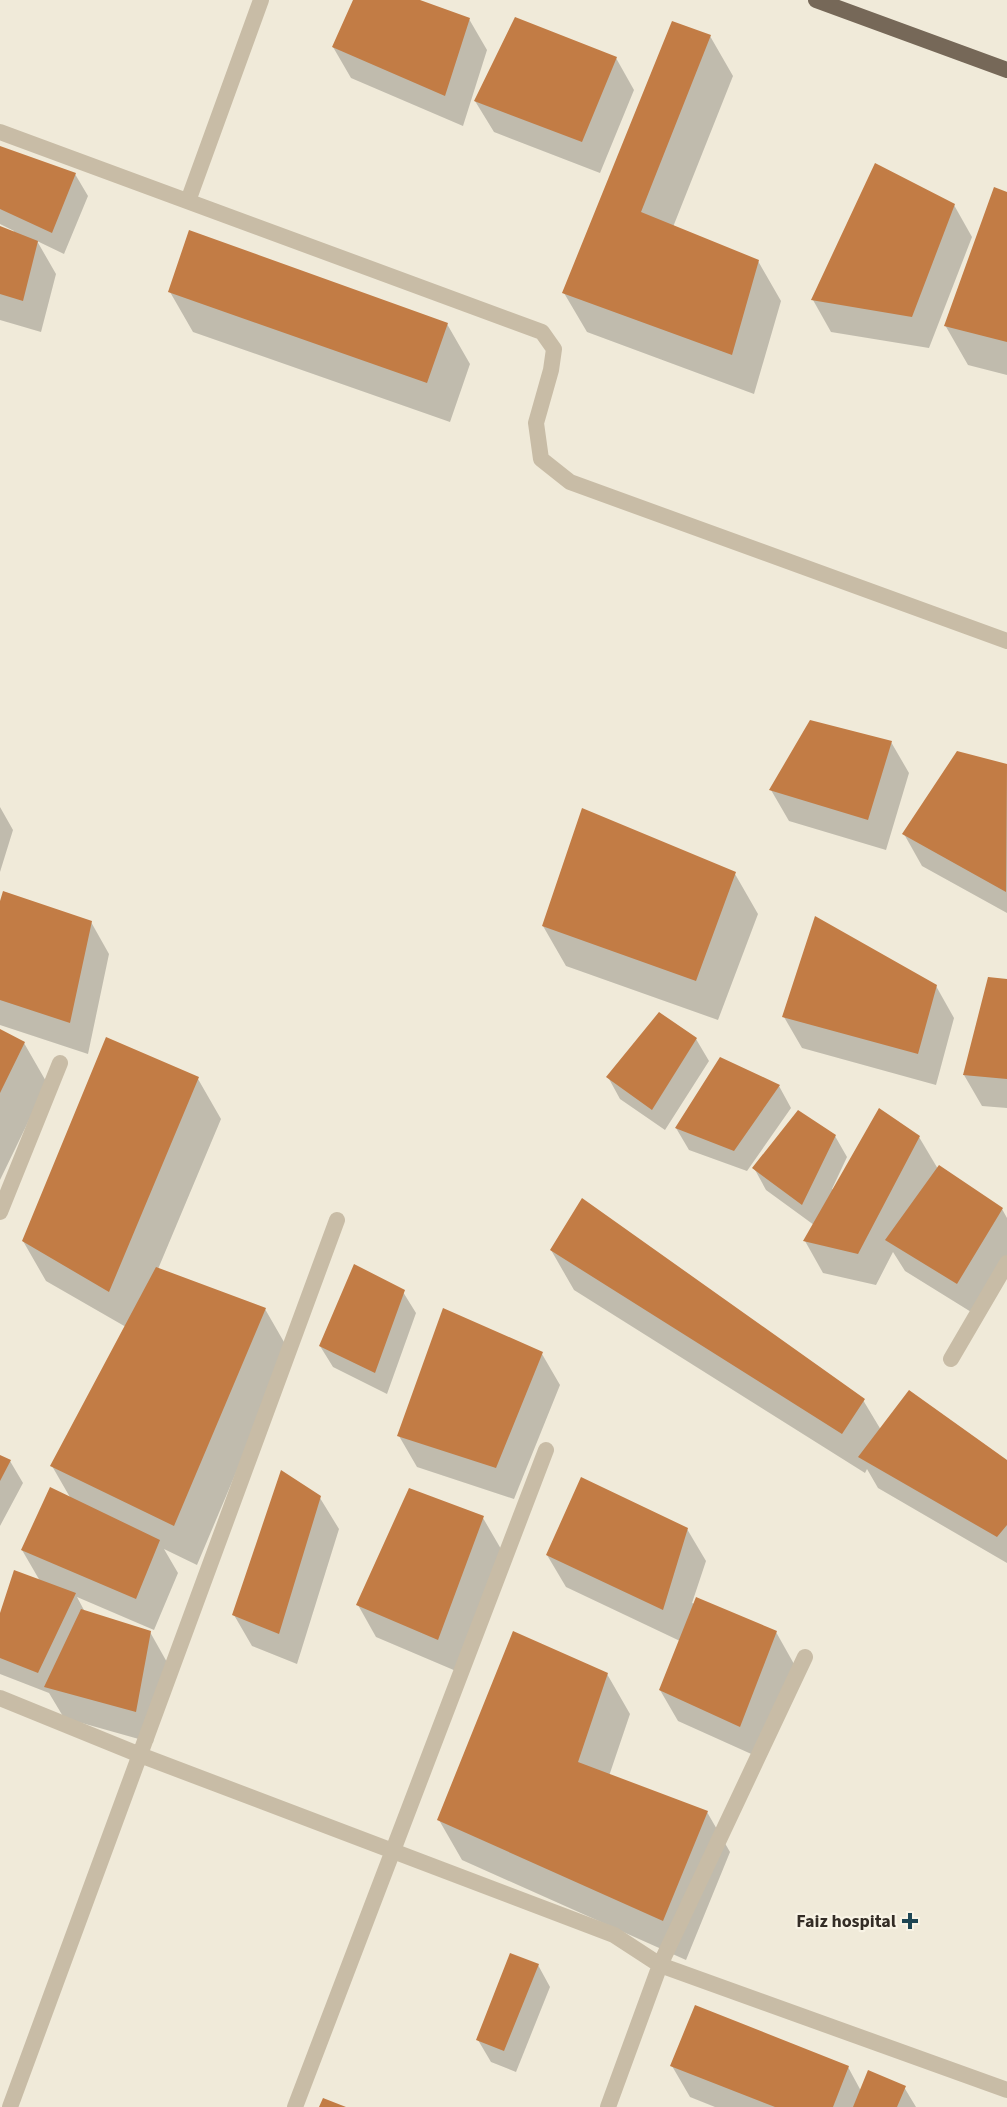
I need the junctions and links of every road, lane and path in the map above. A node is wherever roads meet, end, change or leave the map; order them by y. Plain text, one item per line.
1 (261, 0) edge
2 (816, 0) edge
3 (1007, 70) edge
4 (0, 132) edge
5 (188, 201) junction
6 (1007, 641) edge
7 (60, 1064) dead end
8 (0, 1209) edge
9 (337, 1220) dead end
10 (1007, 1263) edge
11 (951, 1359) dead end
12 (546, 1450) dead end
13 (805, 1657) dead end
14 (0, 1698) edge
15 (140, 1755) junction
16 (393, 1851) junction
17 (660, 1965) junction
18 (1007, 2090) edge
19 (10, 2107) edge
20 (295, 2107) edge
21 (608, 2107) edge

1 - 5 street
2 - 3 main road
4 - 5 street
5 - 6 street
7 - 8 street
9 - 15 street
10 - 11 street
12 - 16 street
13 - 17 street
14 - 15 street
15 - 16 street
15 - 19 street
16 - 17 street
16 - 20 street
17 - 18 street
17 - 21 street

